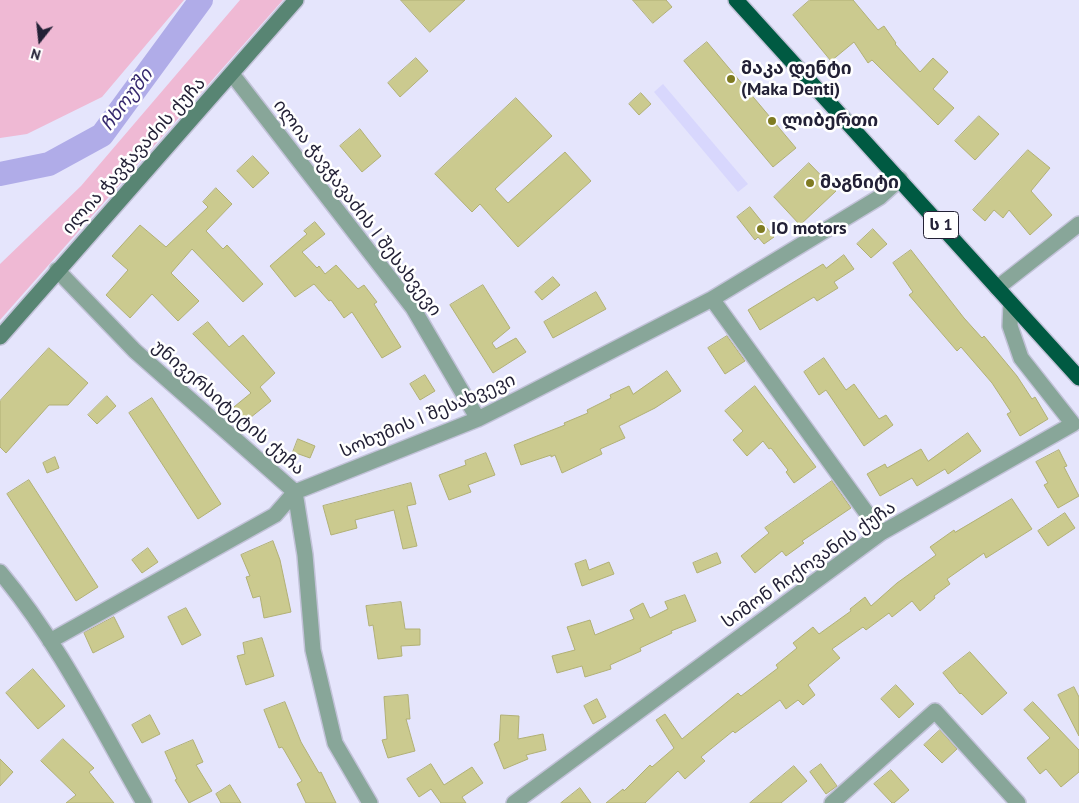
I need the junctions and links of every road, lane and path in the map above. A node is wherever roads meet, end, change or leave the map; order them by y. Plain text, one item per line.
1 (296, 0) edge
2 (736, 0) edge
3 (232, 74) junction
4 (900, 179) junction
5 (1079, 224) edge
6 (57, 270) junction
7 (997, 288) junction
8 (712, 298) junction
9 (1011, 303) junction
10 (0, 337) edge
11 (1079, 378) edge
12 (478, 419) junction
13 (1076, 428) edge
14 (296, 492) junction
15 (881, 533) junction
16 (0, 572) edge
17 (50, 641) junction
18 (144, 803) edge
19 (370, 803) edge
20 (514, 803) edge
21 (832, 803) edge
22 (1018, 803) edge

1 - 3 street, ილია ჭავჭავაძის ქუჩა
2 - 4 highway, ს 1
3 - 6 street, ილია ჭავჭავაძის ქუჩა
3 - 12 street, ილია ჭავჭავაძის I შესახვევი
4 - 7 highway, ს 1
4 - 8 street, სოხუმის I შესახვევი
5 - 7 street
6 - 10 street, ილია ჭავჭავაძის ქუჩა
6 - 14 street, უნივერსიტეტის ქუჩა
7 - 9 highway, ს 1
8 - 12 street, სოხუმის I შესახვევი
8 - 15 street
9 - 11 highway, ს 1
9 - 13 street, სიმონ ჩიქოვანის ქუჩა
12 - 14 street, სოხუმის I შესახვევი
13 - 15 street, სიმონ ჩიქოვანის ქუჩა
14 - 17 street, სოხუმის I შესახვევი
14 - 19 street, უნივერსიტეტის ქუჩა
15 - 20 street, სიმონ ჩიქოვანის ქუჩა
16 - 17 street
17 - 18 street
21 - 22 street

